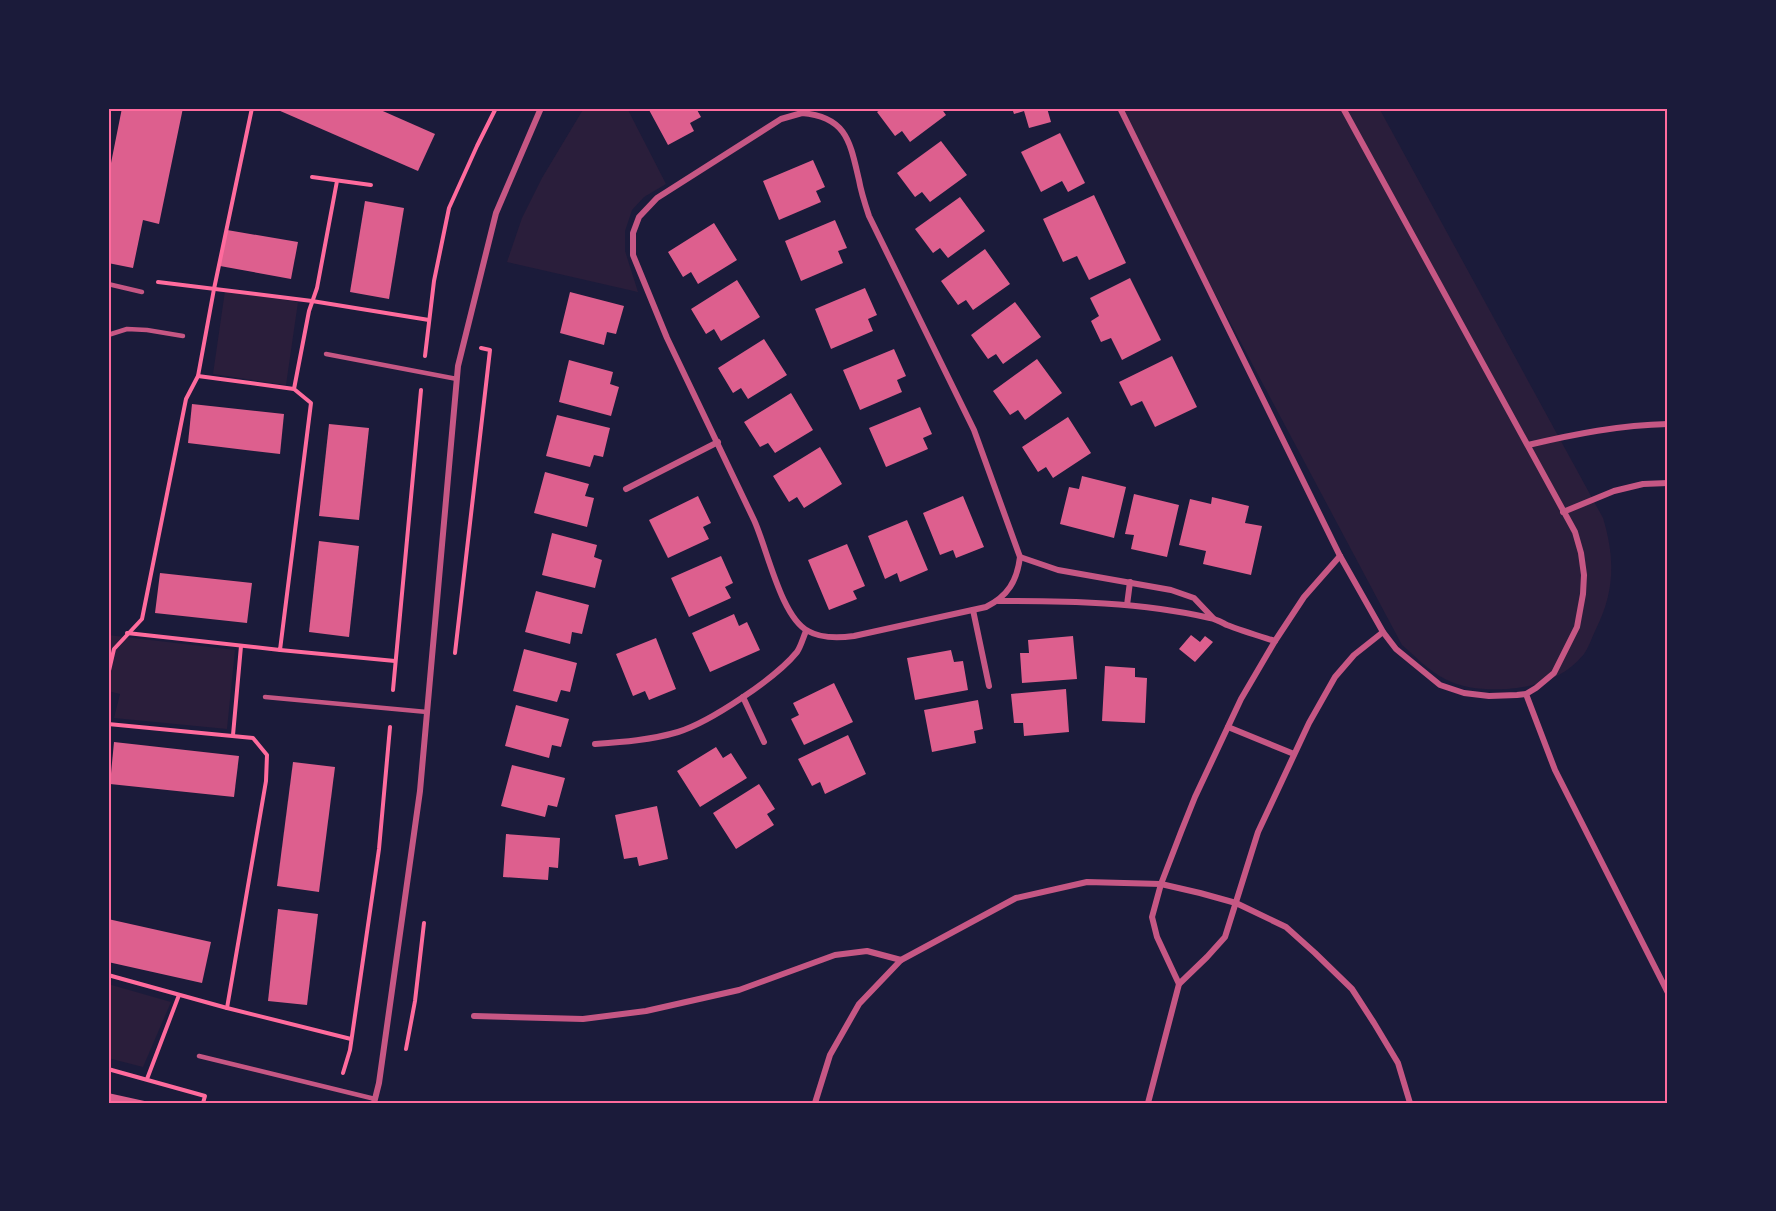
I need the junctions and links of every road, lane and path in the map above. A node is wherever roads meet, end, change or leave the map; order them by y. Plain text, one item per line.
1 (252, 108) edge
2 (496, 108) edge
3 (541, 108) edge
4 (1120, 108) edge
5 (1343, 108) edge
6 (816, 111) edge
7 (312, 177) dead end
8 (337, 181) junction
9 (371, 185) dead end
10 (150, 281) dead end
11 (108, 284) edge
12 (214, 289) junction
13 (142, 292) dead end
14 (312, 301) junction
15 (429, 320) junction
16 (108, 335) edge
17 (183, 336) dead end
18 (326, 354) dead end
19 (423, 373) junction
20 (198, 376) junction
21 (457, 379) junction
22 (294, 389) junction
23 (1668, 424) edge
24 (718, 442) junction
25 (1528, 445) junction
26 (1668, 483) edge
27 (626, 489) dead end
28 (1563, 512) junction
29 (1340, 556) junction
30 (1020, 557) junction
31 (1130, 582) junction
32 (998, 601) junction
33 (1127, 605) junction
34 (973, 610) junction
35 (1213, 618) junction
36 (806, 631) junction
37 (1383, 632) junction
38 (127, 633) junction
39 (1275, 641) junction
40 (241, 646) junction
41 (280, 650) junction
42 (396, 661) junction
43 (108, 675) edge
44 (988, 686) dead end
45 (1526, 694) junction
46 (265, 697) dead end
47 (743, 697) junction
48 (392, 708) junction
49 (427, 712) junction
50 (108, 724) edge
51 (1228, 727) junction
52 (233, 735) junction
53 (764, 742) dead end
54 (595, 744) dead end
55 (1294, 754) junction
56 (1161, 884) junction
57 (1236, 903) junction
58 (901, 960) junction
59 (108, 975) edge
60 (1179, 984) junction
61 (1668, 993) edge
62 (179, 995) junction
63 (227, 1008) junction
64 (474, 1016) dead end
65 (351, 1039) junction
66 (199, 1056) dead end
67 (108, 1069) edge
68 (147, 1079) junction
69 (338, 1090) junction
70 (375, 1101) edge
71 (203, 1103) edge
72 (815, 1103) edge
73 (1148, 1103) edge
74 (1410, 1103) edge

1 - 12 path
2 - 15 path
3 - 21 street
4 - 29 street
5 - 25 street
6 - 24 street
6 - 30 street
7 - 8 path
8 - 9 path
8 - 14 path
10 - 12 path
11 - 13 lane
12 - 14 path
12 - 20 path
14 - 15 path
14 - 22 path
15 - 19 path
16 - 17 lane
18 - 19 lane
19 - 21 lane
19 - 42 path
20 - 22 path
20 - 38 path
21 - 49 street
22 - 41 path
23 - 25 street
24 - 27 street
24 - 36 street
25 - 28 street
26 - 28 street
28 - 45 street
29 - 37 street
29 - 39 street
30 - 31 street
30 - 32 street
31 - 33 street
31 - 35 street
32 - 33 street
32 - 34 street
33 - 35 street
34 - 36 street
34 - 44 street
35 - 39 street
36 - 47 street
37 - 45 street
37 - 55 street
38 - 40 path
38 - 43 path
39 - 51 street
40 - 41 path
40 - 52 path
41 - 42 path
42 - 48 path
45 - 61 street
46 - 48 lane
47 - 53 street
47 - 54 street
48 - 49 lane
48 - 65 path
49 - 70 street
50 - 52 path
51 - 55 street
51 - 56 street
52 - 63 path
55 - 57 street
56 - 57 street
56 - 58 street
56 - 60 street
57 - 60 street
57 - 74 street
58 - 64 street
58 - 72 street
59 - 62 path
60 - 73 street
62 - 63 path
62 - 68 path
63 - 65 path
65 - 69 path
66 - 69 lane
67 - 68 path
68 - 71 path
69 - 70 lane

